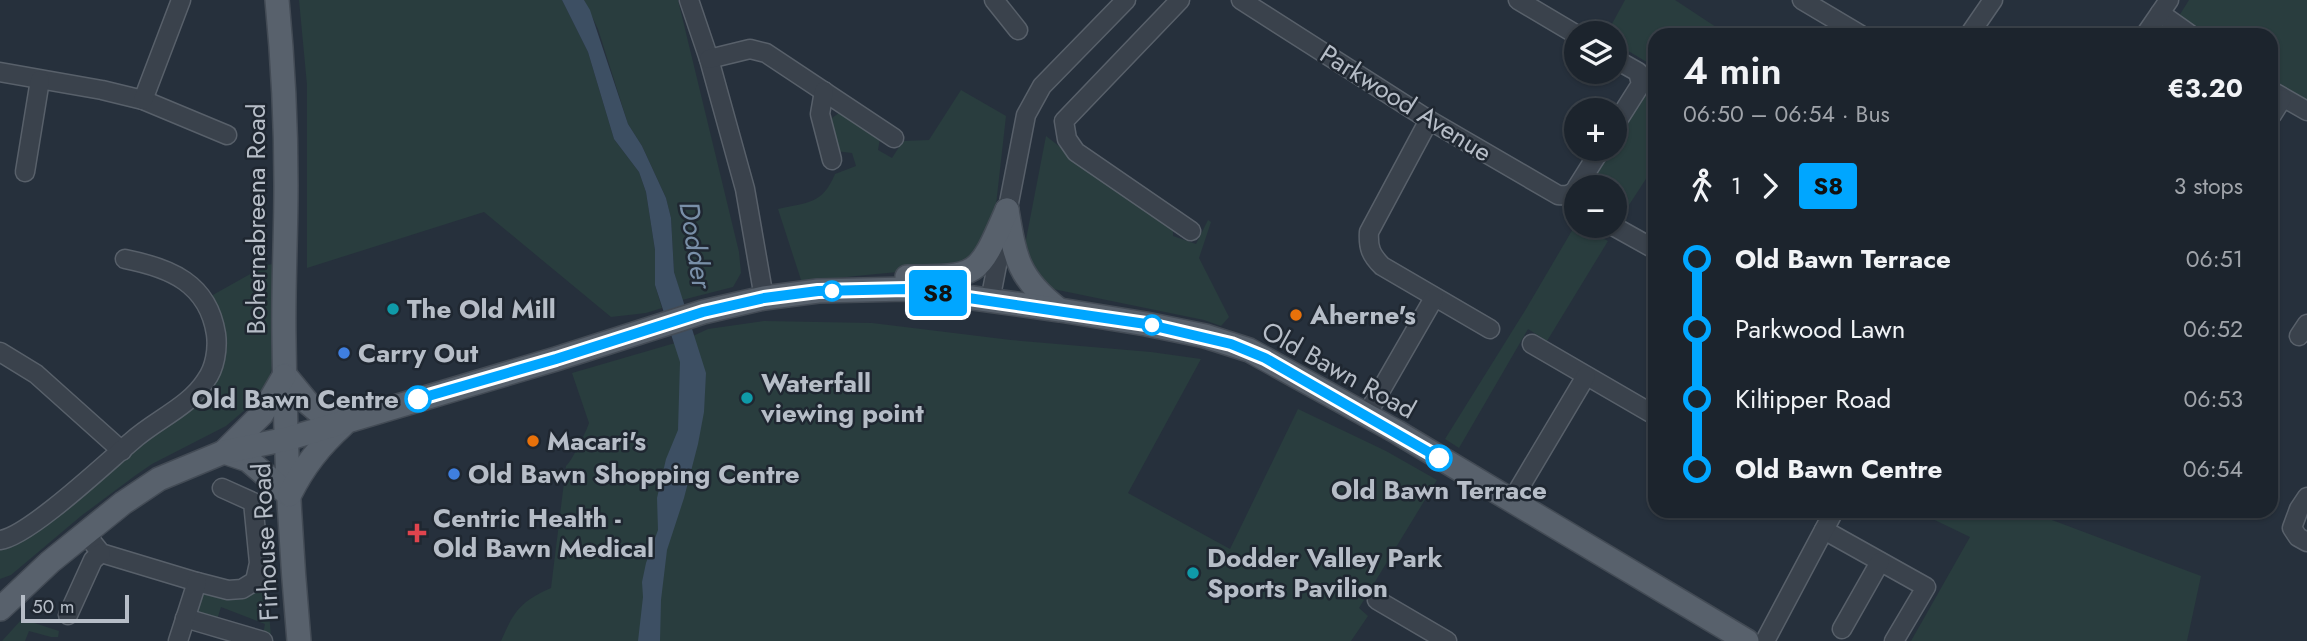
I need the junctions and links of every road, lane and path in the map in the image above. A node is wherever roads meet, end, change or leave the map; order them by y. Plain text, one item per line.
1 (181, 0) edge
2 (277, 0) edge
3 (689, 0) edge
4 (994, 0) edge
5 (1126, 0) edge
6 (1180, 0) edge
7 (1241, 0) edge
8 (1518, 0) edge
9 (1802, 0) edge
10 (1993, 0) edge
11 (2165, 6) edge
12 (1564, 27) edge
13 (1849, 28) edge
14 (1974, 28) edge
15 (2151, 28) edge
16 (2185, 28) edge
17 (1018, 30) dead end
18 (709, 59) junction
19 (1627, 66) edge
20 (0, 72) edge
21 (40, 80) junction
22 (824, 90) junction
23 (2278, 96) edge
24 (143, 100) junction
25 (1627, 107) edge
26 (2307, 111) edge
27 (1429, 120) junction
28 (227, 135) dead end
29 (894, 138) dead end
30 (832, 160) dead end
31 (25, 172) dead end
32 (1564, 196) edge
33 (1007, 210) junction
34 (1191, 231) dead end
35 (1627, 234) edge
36 (1648, 246) edge
37 (124, 259) dead end
38 (818, 291) junction
39 (764, 298) junction
40 (1434, 298) junction
41 (990, 301) junction
42 (1060, 310) junction
43 (1490, 329) dead end
44 (1532, 344) dead end
45 (0, 352) edge
46 (285, 375) junction
47 (1586, 376) junction
48 (1648, 411) edge
49 (1366, 416) junction
50 (348, 420) junction
51 (287, 439) junction
52 (122, 451) junction
53 (223, 452) junction
54 (222, 488) dead end
55 (289, 495) junction
56 (2307, 497) edge
57 (1511, 502) junction
58 (1826, 518) edge
59 (1828, 518) edge
60 (85, 533) junction
61 (0, 540) edge
62 (2307, 542) edge
63 (101, 553) junction
64 (1880, 562) junction
65 (197, 582) junction
66 (1377, 600) dead end
67 (2, 602) edge
68 (68, 615) dead end
69 (185, 618) junction
70 (1842, 629) dead end
71 (178, 641) edge
72 (263, 641) edge
73 (299, 641) edge
74 (1447, 641) edge
75 (1747, 641) edge
76 (1765, 641) edge
77 (1894, 641) edge

1 - 24 street
2 - 46 main road, Bohernabreena Road
3 - 18 street
4 - 17 street
5 - 33 street
6 - 34 street
7 - 27 street, Parkwood Avenue
8 - 12 street
9 - 13 street
10 - 14 street
11 - 15 street
11 - 16 street
18 - 22 street
18 - 39 street
19 - 25 street
20 - 21 street
21 - 24 street
21 - 31 street
22 - 29 street
22 - 30 street
23 - 26 street
24 - 28 street
27 - 32 street, Parkwood Avenue
27 - 40 street
33 - 38 main road
33 - 41 street
33 - 42 main road
35 - 36 street
37 - 52 street
38 - 39 main road, Old Bawn Road
38 - 41 main road, Old Bawn Road
39 - 50 main road, Old Bawn Road
40 - 43 street
40 - 49 street
41 - 42 main road, Old Bawn Road
42 - 49 main road, Old Bawn Road
44 - 47 street
45 - 52 street
46 - 50 main road
46 - 51 main road, Bohernabreena Road
46 - 53 main road
47 - 48 street
47 - 57 street
49 - 57 main road, Old Bawn Road
50 - 51 main road, Old Bawn Road
50 - 55 main road
51 - 53 main road, Old Bawn Road
51 - 55 main road, Firhouse Road
52 - 61 street
53 - 55 main road
53 - 60 main road
54 - 65 street
55 - 73 main road, Firhouse Road
56 - 62 street
57 - 75 main road, Old Bawn Road
58 - 76 street
59 - 64 street
60 - 63 street
60 - 67 main road
63 - 65 street
63 - 68 street
64 - 70 street
64 - 77 street
65 - 69 street
66 - 74 street
69 - 71 street
69 - 72 street

